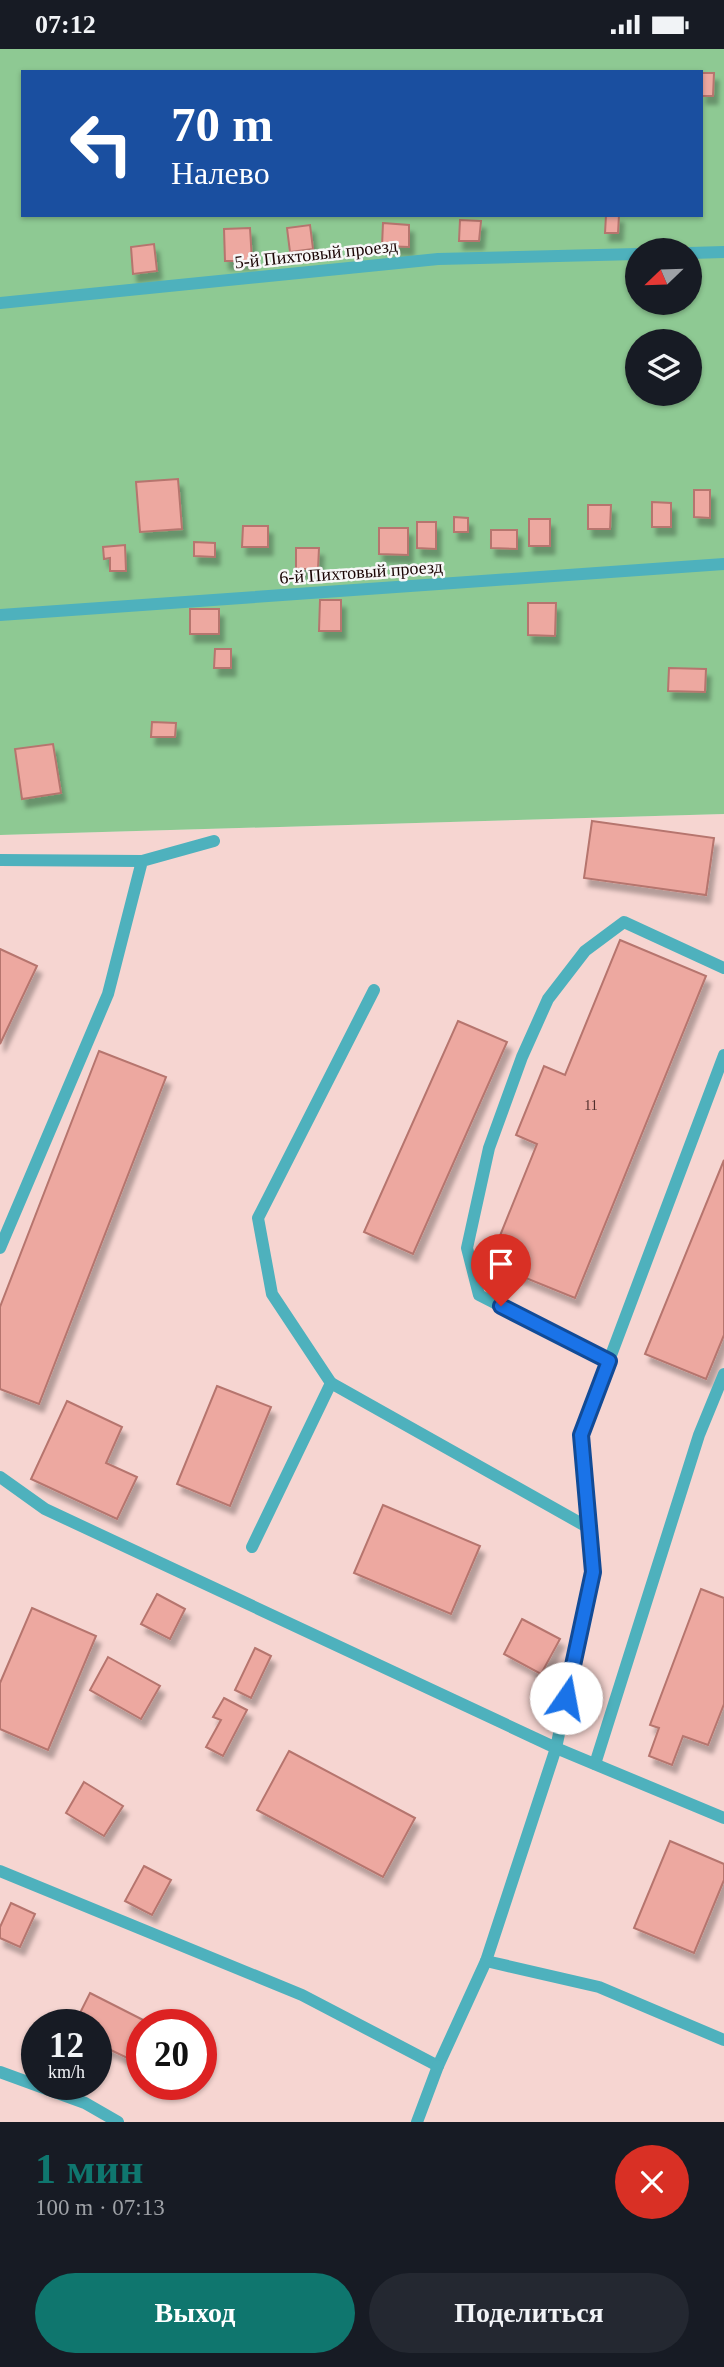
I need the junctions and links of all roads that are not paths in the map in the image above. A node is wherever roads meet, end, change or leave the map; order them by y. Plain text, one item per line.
1 (724, 252) edge
2 (702, 253) edge
3 (625, 254) edge
4 (0, 303) edge
5 (724, 564) edge
6 (0, 615) edge
7 (214, 841) dead end
8 (0, 860) edge
9 (142, 861) junction
10 (724, 968) edge
11 (374, 990) dead end
12 (724, 1055) edge
13 (0, 1248) edge
14 (609, 1361) junction
15 (724, 1374) edge
16 (331, 1383) junction
17 (0, 1477) edge
18 (589, 1528) junction
19 (252, 1548) dead end
20 (556, 1748) junction
21 (595, 1764) junction
22 (724, 1818) edge
23 (0, 1871) edge
24 (486, 1961) junction
25 (724, 2040) edge
26 (438, 2066) junction
27 (0, 2072) edge
28 (118, 2122) edge
29 (417, 2122) edge

1 - 2 lane
3 - 4 lane, 5-й Пихтовый проезд
5 - 6 lane, 6-й Пихтовый проезд
7 - 9 lane
8 - 9 lane
9 - 13 lane
10 - 14 lane
11 - 16 lane
12 - 14 lane
14 - 18 lane
15 - 21 lane
16 - 18 lane
16 - 19 lane
17 - 20 lane
18 - 20 lane
20 - 21 lane
20 - 24 lane
21 - 22 lane
23 - 26 lane
24 - 25 lane
24 - 26 lane
26 - 29 lane
27 - 28 lane

